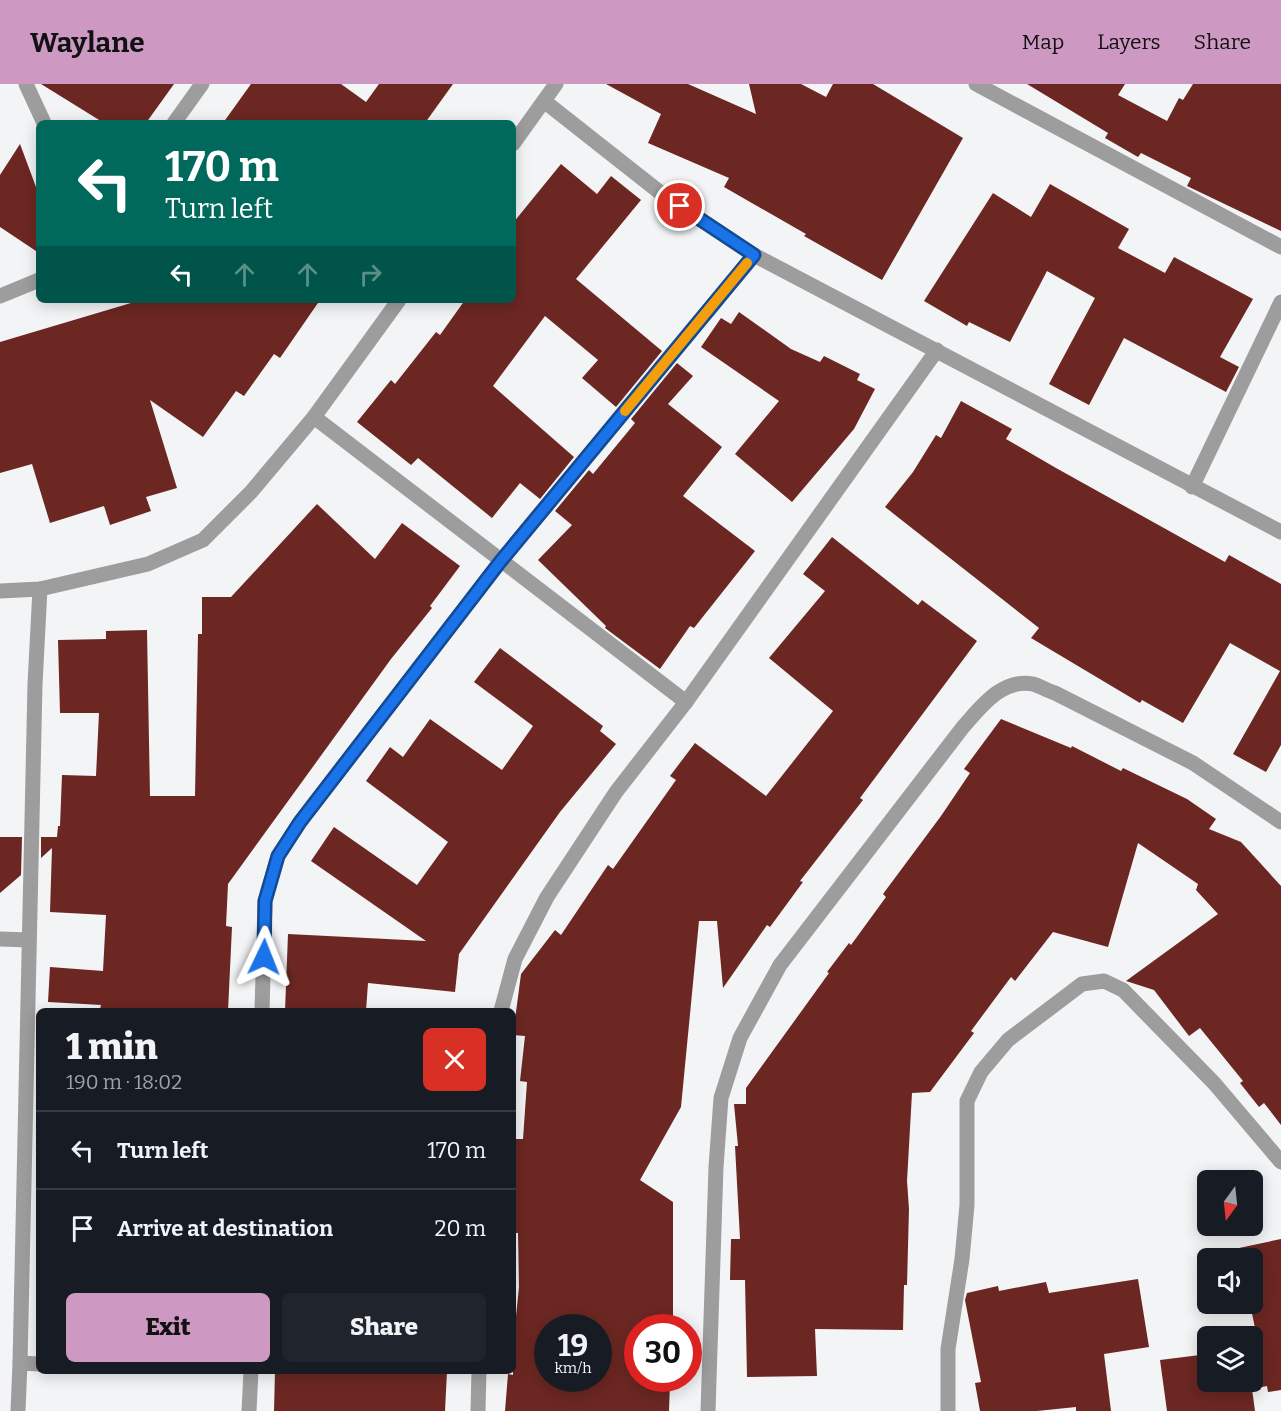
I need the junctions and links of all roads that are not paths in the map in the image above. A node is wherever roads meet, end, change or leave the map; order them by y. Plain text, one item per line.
1 (26, 84) edge
2 (202, 84) edge
3 (556, 84) edge
4 (976, 84) edge
5 (544, 101) junction
6 (43, 120) edge
7 (176, 120) edge
8 (516, 140) edge
9 (1281, 247) edge
10 (754, 255) junction
11 (36, 281) edge
12 (0, 296) edge
13 (1281, 302) edge
14 (397, 303) edge
15 (937, 350) junction
16 (314, 417) junction
17 (1192, 487) junction
18 (1281, 532) edge
19 (500, 562) junction
20 (40, 589) junction
21 (0, 591) edge
22 (686, 702) junction
23 (1281, 822) edge
24 (0, 939) edge
25 (29, 940) junction
26 (262, 1008) edge
27 (502, 1008) edge
28 (1281, 1162) edge
29 (20, 1364) junction
30 (36, 1364) edge
31 (251, 1374) edge
32 (479, 1374) edge
33 (18, 1411) edge
34 (249, 1411) edge
35 (478, 1411) edge
36 (708, 1411) edge
37 (948, 1411) edge

1 - 6 street
2 - 7 street
3 - 5 street
4 - 9 street
5 - 8 street
5 - 10 street
10 - 15 street
10 - 19 street
11 - 12 street
13 - 17 street
14 - 16 street
15 - 17 street
15 - 22 street
16 - 19 street
16 - 20 street
17 - 18 street
19 - 22 street
19 - 26 street
20 - 21 street
20 - 25 street
22 - 27 street
23 - 36 street
24 - 25 street
25 - 29 street
28 - 37 street
29 - 30 street
29 - 33 street
31 - 34 street
32 - 35 street

